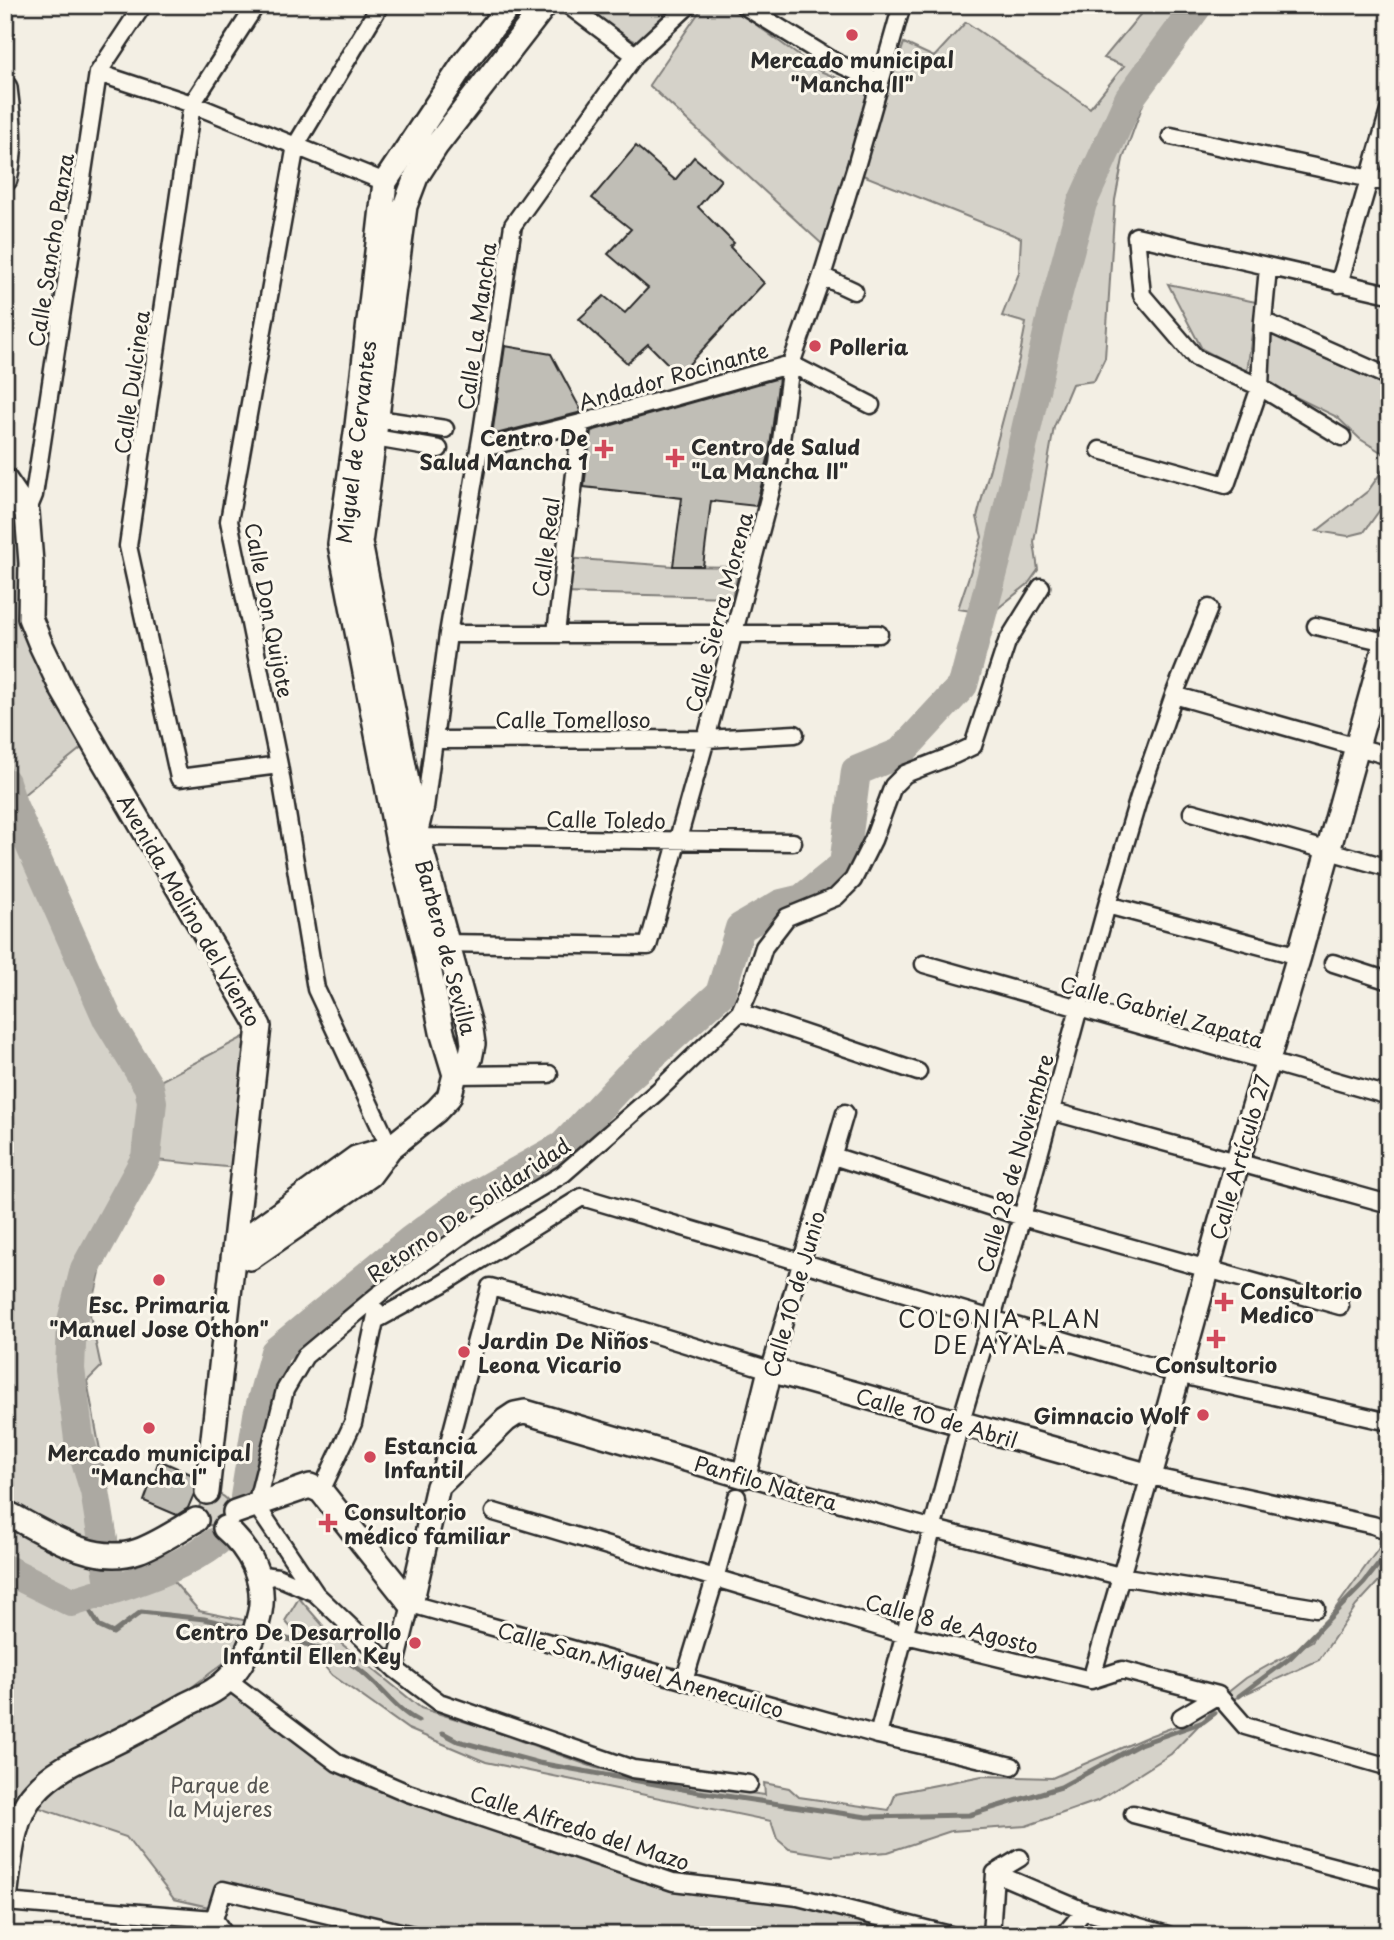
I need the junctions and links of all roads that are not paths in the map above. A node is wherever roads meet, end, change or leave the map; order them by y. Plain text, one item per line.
1 (143, 5) edge
2 (256, 5) edge
3 (380, 5) edge
4 (510, 5) edge
5 (545, 5) edge
6 (568, 5) edge
7 (689, 5) edge
8 (743, 5) edge
9 (902, 5) edge
10 (667, 13) edge
11 (635, 55) junction
12 (98, 73) junction
13 (879, 82) junction
14 (5, 88) edge
15 (192, 104) junction
16 (1389, 111) edge
17 (1171, 136) dead end
18 (296, 145) junction
19 (1371, 178) junction
20 (5, 179) edge
21 (384, 182) junction
22 (1389, 183) edge
23 (1268, 268) junction
24 (822, 276) junction
25 (1339, 284) junction
26 (854, 291) dead end
27 (1389, 294) edge
28 (1263, 321) junction
29 (791, 364) junction
30 (1389, 377) edge
31 (1260, 387) junction
32 (871, 405) dead end
33 (581, 423) junction
34 (376, 428) junction
35 (445, 429) dead end
36 (1342, 437) dead end
37 (439, 449) dead end
38 (480, 449) junction
39 (1100, 450) dead end
40 (5, 481) edge
41 (27, 512) junction
42 (1041, 587) dead end
43 (1209, 608) dead end
44 (1316, 626) dead end
45 (556, 633) junction
46 (448, 634) junction
47 (879, 634) dead end
48 (733, 635) junction
49 (1388, 640) edge
50 (1174, 695) junction
51 (795, 734) dead end
52 (706, 739) junction
53 (435, 740) junction
54 (1356, 747) junction
55 (1389, 756) edge
56 (279, 765) junction
57 (1192, 812) dead end
58 (418, 838) junction
59 (678, 841) junction
60 (793, 842) dead end
61 (1327, 851) junction
62 (1389, 869) edge
63 (1107, 905) junction
64 (1310, 915) junction
65 (435, 943) junction
66 (1299, 956) junction
67 (1333, 963) dead end
68 (924, 964) dead end
69 (1389, 981) edge
70 (1285, 1001) junction
71 (1079, 1009) junction
72 (740, 1012) junction
73 (1266, 1063) junction
74 (918, 1072) dead end
75 (549, 1074) dead end
76 (455, 1075) junction
77 (1389, 1096) edge
78 (1051, 1111) junction
79 (845, 1113) dead end
80 (390, 1148) junction
81 (833, 1156) junction
82 (1237, 1163) junction
83 (1389, 1204) edge
84 (1021, 1217) junction
85 (242, 1252) junction
86 (803, 1262) junction
87 (1208, 1269) junction
88 (379, 1294) junction
89 (1340, 1306) dead end
90 (992, 1318) junction
91 (376, 1320) junction
92 (770, 1370) junction
93 (1177, 1374) junction
94 (1389, 1422) edge
95 (960, 1424) junction
96 (1150, 1476) junction
97 (438, 1486) junction
98 (740, 1486) junction
99 (215, 1491) junction
100 (321, 1491) junction
101 (5, 1512) edge
102 (494, 1512) dead end
103 (239, 1515) junction
104 (196, 1520) junction
105 (1381, 1528) edge
106 (934, 1530) junction
107 (256, 1574) junction
108 (1120, 1576) junction
109 (715, 1579) junction
110 (316, 1594) junction
111 (411, 1604) junction
112 (1315, 1608) dead end
113 (906, 1635) junction
114 (396, 1669) junction
115 (228, 1680) junction
116 (1091, 1680) junction
117 (684, 1681) junction
118 (1218, 1695) junction
119 (1181, 1717) dead end
120 (878, 1735) junction
121 (1012, 1766) dead end
122 (1389, 1767) edge
123 (749, 1784) dead end
124 (1133, 1814) dead end
125 (1020, 1858) dead end
126 (995, 1872) junction
127 (1389, 1881) edge
128 (5, 1900) edge
129 (1084, 1911) junction
130 (214, 1919) junction
131 (225, 1935) edge
132 (413, 1935) edge
133 (950, 1935) edge
134 (991, 1935) edge
135 (1064, 1935) edge
136 (1168, 1935) edge

1 - 12 street, Calle Sancho Panza
2 - 15 street, Calle Dulcinea
3 - 18 street, Calle Don Quijote
4 - 21 street, Miguel de Cervantes
5 - 34 street, Barbero de Sevilla
6 - 11 street
7 - 10 street, Calle La Mancha
8 - 13 street
9 - 13 street, Calle Sierra Morena
10 - 11 street, Calle La Mancha
11 - 38 street, Calle La Mancha
12 - 15 street
12 - 41 street, Calle Sancho Panza
13 - 24 street, Calle Sierra Morena
14 - 20 street
15 - 18 street
15 - 56 street, Calle Dulcinea
16 - 19 street
17 - 19 street
18 - 21 street
18 - 56 street, Calle Don Quijote
19 - 22 street
19 - 25 street
21 - 65 street, Miguel de Cervantes
23 - 25 street
23 - 28 street
23 - 31 street
24 - 26 street
24 - 29 street, Calle Sierra Morena
25 - 27 street
28 - 30 street
28 - 31 street
29 - 32 street, Andador Rocinante
29 - 33 street, Andador Rocinante
29 - 48 street, Calle Sierra Morena
31 - 36 street
31 - 39 street
33 - 38 street, Andador Rocinante
33 - 45 street, Calle Real
34 - 35 street
34 - 37 street
34 - 58 street, Barbero de Sevilla
38 - 46 street, Calle La Mancha
40 - 41 street, Avenida Molino del Viento
41 - 85 street, Avenida Molino del Viento
42 - 72 street, Retorno De Solidaridad
43 - 50 street, Calle 28 de Noviembre
44 - 49 street
45 - 46 street
45 - 48 street
46 - 53 street, Calle La Mancha
47 - 48 street
48 - 52 street, Calle Sierra Morena
49 - 54 street, Calle Artículo 27
50 - 54 street
50 - 63 street, Calle 28 de Noviembre
51 - 52 street, Calle Tomelloso
52 - 53 street, Calle Tomelloso
52 - 59 street, Calle Sierra Morena
53 - 58 street, Calle La Mancha
54 - 55 street
54 - 61 street, Calle Artículo 27
56 - 80 street, Calle Don Quijote
57 - 61 street
58 - 59 street, Calle Toledo
58 - 65 street, Barbero de Sevilla
59 - 60 street, Calle Toledo
59 - 65 street, Calle Sierra Morena
61 - 62 street
61 - 64 street, Calle Artículo 27
63 - 66 street
63 - 71 street, Calle 28 de Noviembre
64 - 66 street, Calle Artículo 27
64 - 70 street
65 - 76 street, Barbero de Sevilla
66 - 70 street, Calle Artículo 27
67 - 69 street
68 - 71 street, Calle Gabriel Zapata
70 - 73 street, Calle Artículo 27
71 - 73 street, Calle Gabriel Zapata
71 - 78 street, Calle 28 de Noviembre
72 - 74 street
72 - 88 street, Retorno De Solidaridad
73 - 77 street, Calle Gabriel Zapata
73 - 82 street, Calle Artículo 27
75 - 76 street
76 - 80 street, Barbero de Sevilla
78 - 82 street
78 - 84 street, Calle 28 de Noviembre
79 - 81 street, Calle 10 de Junio
80 - 85 street, Barbero de Sevilla
81 - 84 street
81 - 86 street, Calle 10 de Junio
82 - 83 street
82 - 87 street, Calle Artículo 27
84 - 87 street
84 - 90 street, Calle 28 de Noviembre
85 - 99 street, Avenida Molino del Viento
86 - 90 street
86 - 91 street
86 - 92 street, Calle 10 de Junio
87 - 89 street
87 - 93 street, Calle Artículo 27
88 - 91 street
88 - 103 street, Retorno De Solidaridad
90 - 93 street
90 - 95 street, Calle 28 de Noviembre
91 - 100 street
92 - 95 street, Calle 10 de Abril
92 - 97 street, Calle 10 de Abril
92 - 98 street, Calle 10 de Junio
93 - 94 street
93 - 96 street, Calle Artículo 27
95 - 96 street, Calle 10 de Abril
95 - 106 street, Calle 28 de Noviembre
96 - 105 street, Calle 10 de Abril
96 - 108 street, Calle Artículo 27
97 - 98 street, Panfilo Natera
97 - 111 street
98 - 106 street, Panfilo Natera
98 - 109 street, Calle 10 de Junio
99 - 103 street
99 - 104 street
100 - 103 street
100 - 111 street
101 - 104 street
102 - 109 street, Calle 8 de Agosto
103 - 104 street
103 - 107 street
103 - 110 street
106 - 108 street, Panfilo Natera
106 - 113 street, Calle 28 de Noviembre
107 - 110 street
107 - 115 street
108 - 112 street, Panfilo Natera
108 - 116 street, Calle Artículo 27
109 - 113 street, Calle 8 de Agosto
109 - 117 street, Calle 10 de Junio
110 - 114 street
111 - 114 street
111 - 117 street, Calle San Miguel Anenecuilco
113 - 116 street, Calle 8 de Agosto
113 - 120 street, Calle 28 de Noviembre
114 - 123 street
115 - 128 street
115 - 133 street, Calle Alfredo del Mazo
116 - 118 street, Calle 8 de Agosto
117 - 120 street, Calle San Miguel Anenecuilco
118 - 119 street
118 - 122 street
120 - 121 street, Calle San Miguel Anenecuilco
124 - 127 street
125 - 126 street
126 - 129 street
126 - 134 street
128 - 130 street
129 - 135 street
129 - 136 street
130 - 131 street
130 - 132 street

